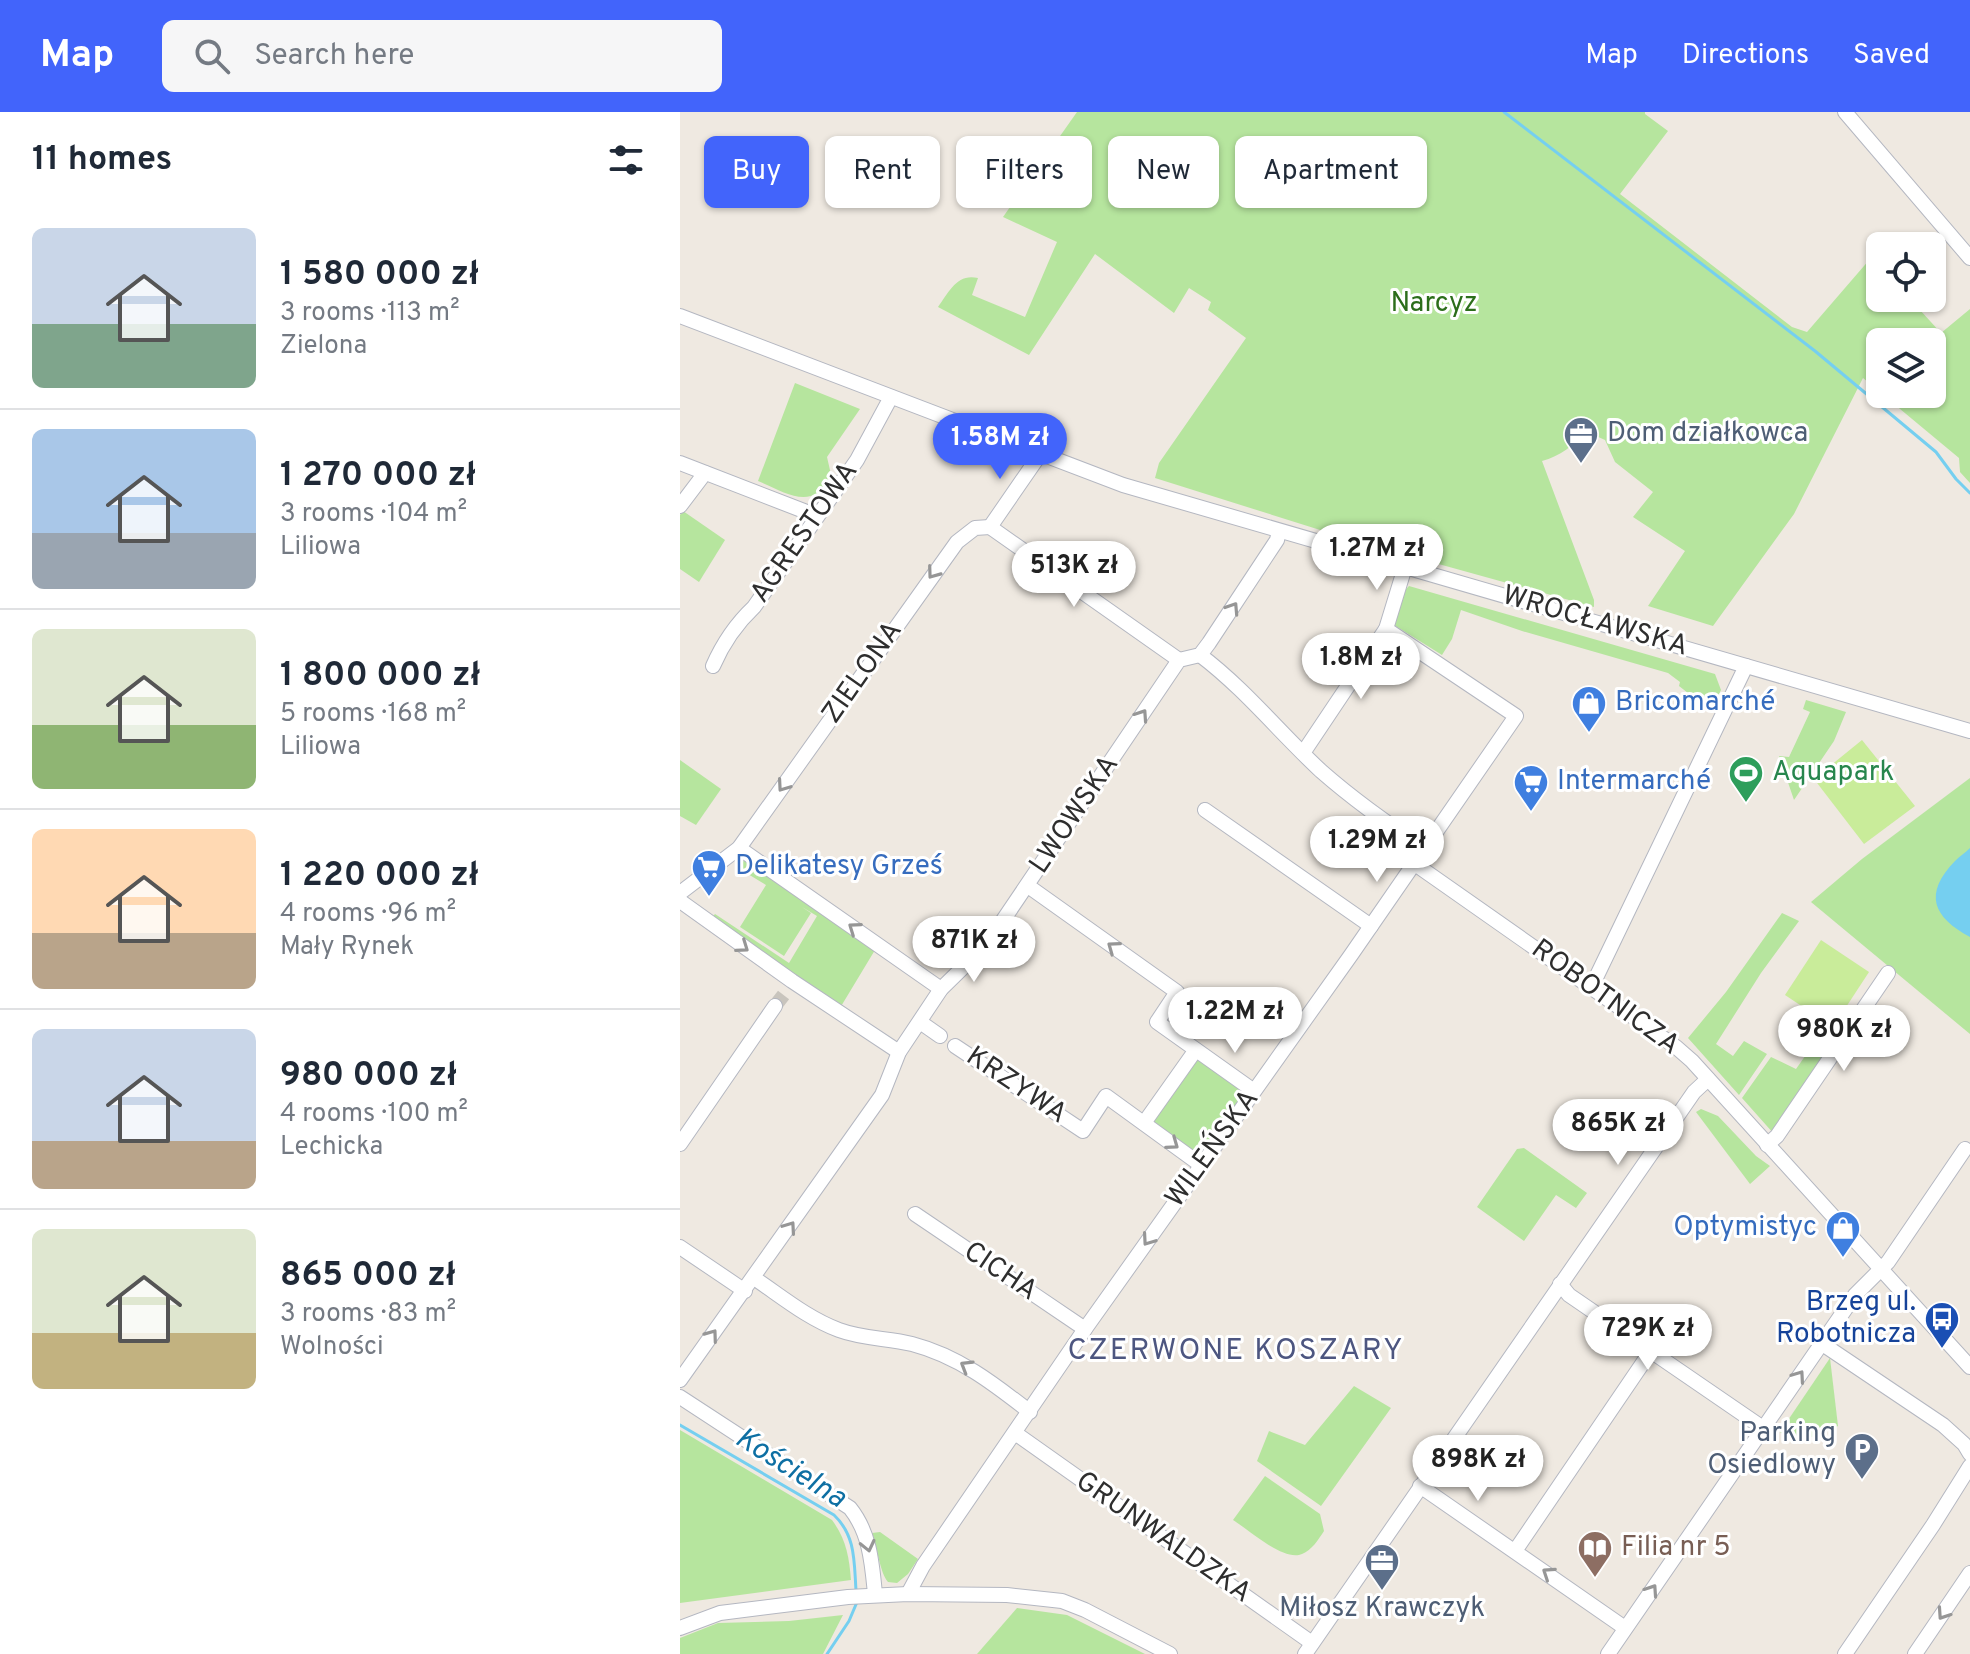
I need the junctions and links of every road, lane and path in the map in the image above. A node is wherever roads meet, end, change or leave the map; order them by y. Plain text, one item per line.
1 (1845, 112) edge
2 (1970, 258) edge
3 (680, 316) edge
4 (891, 397) junction
5 (1041, 453) junction
6 (680, 463) edge
7 (705, 473) junction
8 (680, 506) edge
9 (817, 516) junction
10 (990, 527) junction
11 (1279, 531) junction
12 (1405, 567) junction
13 (1386, 629) junction
14 (1200, 655) junction
15 (1179, 660) junction
16 (713, 666) dead end
17 (1746, 666) junction
18 (1970, 731) edge
19 (1303, 753) junction
20 (1205, 810) dead end
21 (739, 848) junction
22 (1426, 849) junction
23 (1415, 864) junction
24 (1028, 886) junction
25 (680, 893) edge
26 (680, 901) edge
27 (1371, 926) junction
28 (1888, 973) dead end
29 (1591, 988) junction
30 (941, 989) junction
31 (775, 1006) tunnel mouth
32 (920, 1022) junction
33 (940, 1036) dead end
34 (955, 1046) dead end
35 (1195, 1051) junction
36 (899, 1052) junction
37 (1708, 1079) junction
38 (1254, 1091) junction
39 (1144, 1123) junction
40 (680, 1144) edge
41 (1767, 1145) junction
42 (1965, 1149) dead end
43 (1201, 1165) junction
44 (915, 1214) dead end
45 (680, 1247) edge
46 (1880, 1270) junction
47 (1560, 1284) junction
48 (749, 1285) junction
49 (1085, 1329) junction
50 (1821, 1343) junction
51 (1651, 1351) junction
52 (1970, 1367) edge
53 (680, 1380) edge
54 (680, 1397) edge
55 (1030, 1412) junction
56 (1763, 1428) junction
57 (1015, 1433) junction
58 (1970, 1454) edge
59 (1970, 1467) edge
60 (1420, 1486) junction
61 (1515, 1551) junction
62 (1970, 1573) edge
63 (908, 1594) junction
64 (862, 1595) junction
65 (680, 1628) edge
66 (1625, 1628) junction
67 (1308, 1648) edge
68 (1170, 1654) edge
69 (1608, 1654) edge
70 (1845, 1654) edge
71 (1915, 1654) edge

1 - 2 street
3 - 4 street, WROCŁAWSKA
4 - 5 street, WROCŁAWSKA
4 - 9 street, AGRESTOWA
5 - 10 street, ZIELONA
5 - 11 street, WROCŁAWSKA
6 - 7 street
7 - 8 street
7 - 9 street
9 - 16 street, AGRESTOWA
10 - 15 street
10 -> 21 street, ZIELONA
11 - 12 street, WROCŁAWSKA
14 -> 11 street
12 - 13 street
12 - 17 street, WROCŁAWSKA
13 - 19 street
13 - 22 street, WILEŃSKA
14 - 15 street
14 - 19 street
24 -> 15 street, LWOWSKA
17 - 18 street, WROCŁAWSKA
17 - 29 street
19 - 22 street
20 - 27 street
21 - 25 street, ZIELONA
30 -> 21 street
22 - 23 street, WILEŃSKA
23 - 27 street, WILEŃSKA
23 - 29 street, ROBOTNICZA
24 - 30 street, LWOWSKA
35 -> 24 street
26 -> 36 street
27 - 38 street, WILEŃSKA
28 - 41 street
29 - 37 street, ROBOTNICZA
30 - 32 street, LWOWSKA
31 - 40 street
32 - 33 street, KRZYWA
32 - 36 street, LWOWSKA
34 - 39 street, KRZYWA
35 - 38 street
35 - 39 street
48 -> 36 street, LWOWSKA
37 - 41 street, ROBOTNICZA
37 - 47 street
38 - 43 street, WILEŃSKA
39 -> 43 street
41 - 46 street, ROBOTNICZA
42 - 46 street
43 -> 49 street, WILEŃSKA
44 - 49 street, CICHA
45 - 48 street
46 - 50 street
46 - 52 street, ROBOTNICZA
47 - 51 street
47 - 60 street
53 -> 48 street, LWOWSKA
55 -> 48 street
49 - 55 street, WILEŃSKA
56 -> 50 street
50 - 58 street
51 - 56 street
51 - 61 street
54 -> 64 street
55 - 57 street, WILEŃSKA
66 -> 56 street
57 - 63 street, WILEŃSKA
57 - 67 street, GRUNWALDZKA
59 - 70 street
60 - 61 street
60 - 67 street
66 -> 61 street
62 -> 71 street
63 - 64 street
63 - 68 street
64 - 65 street
66 - 69 street

